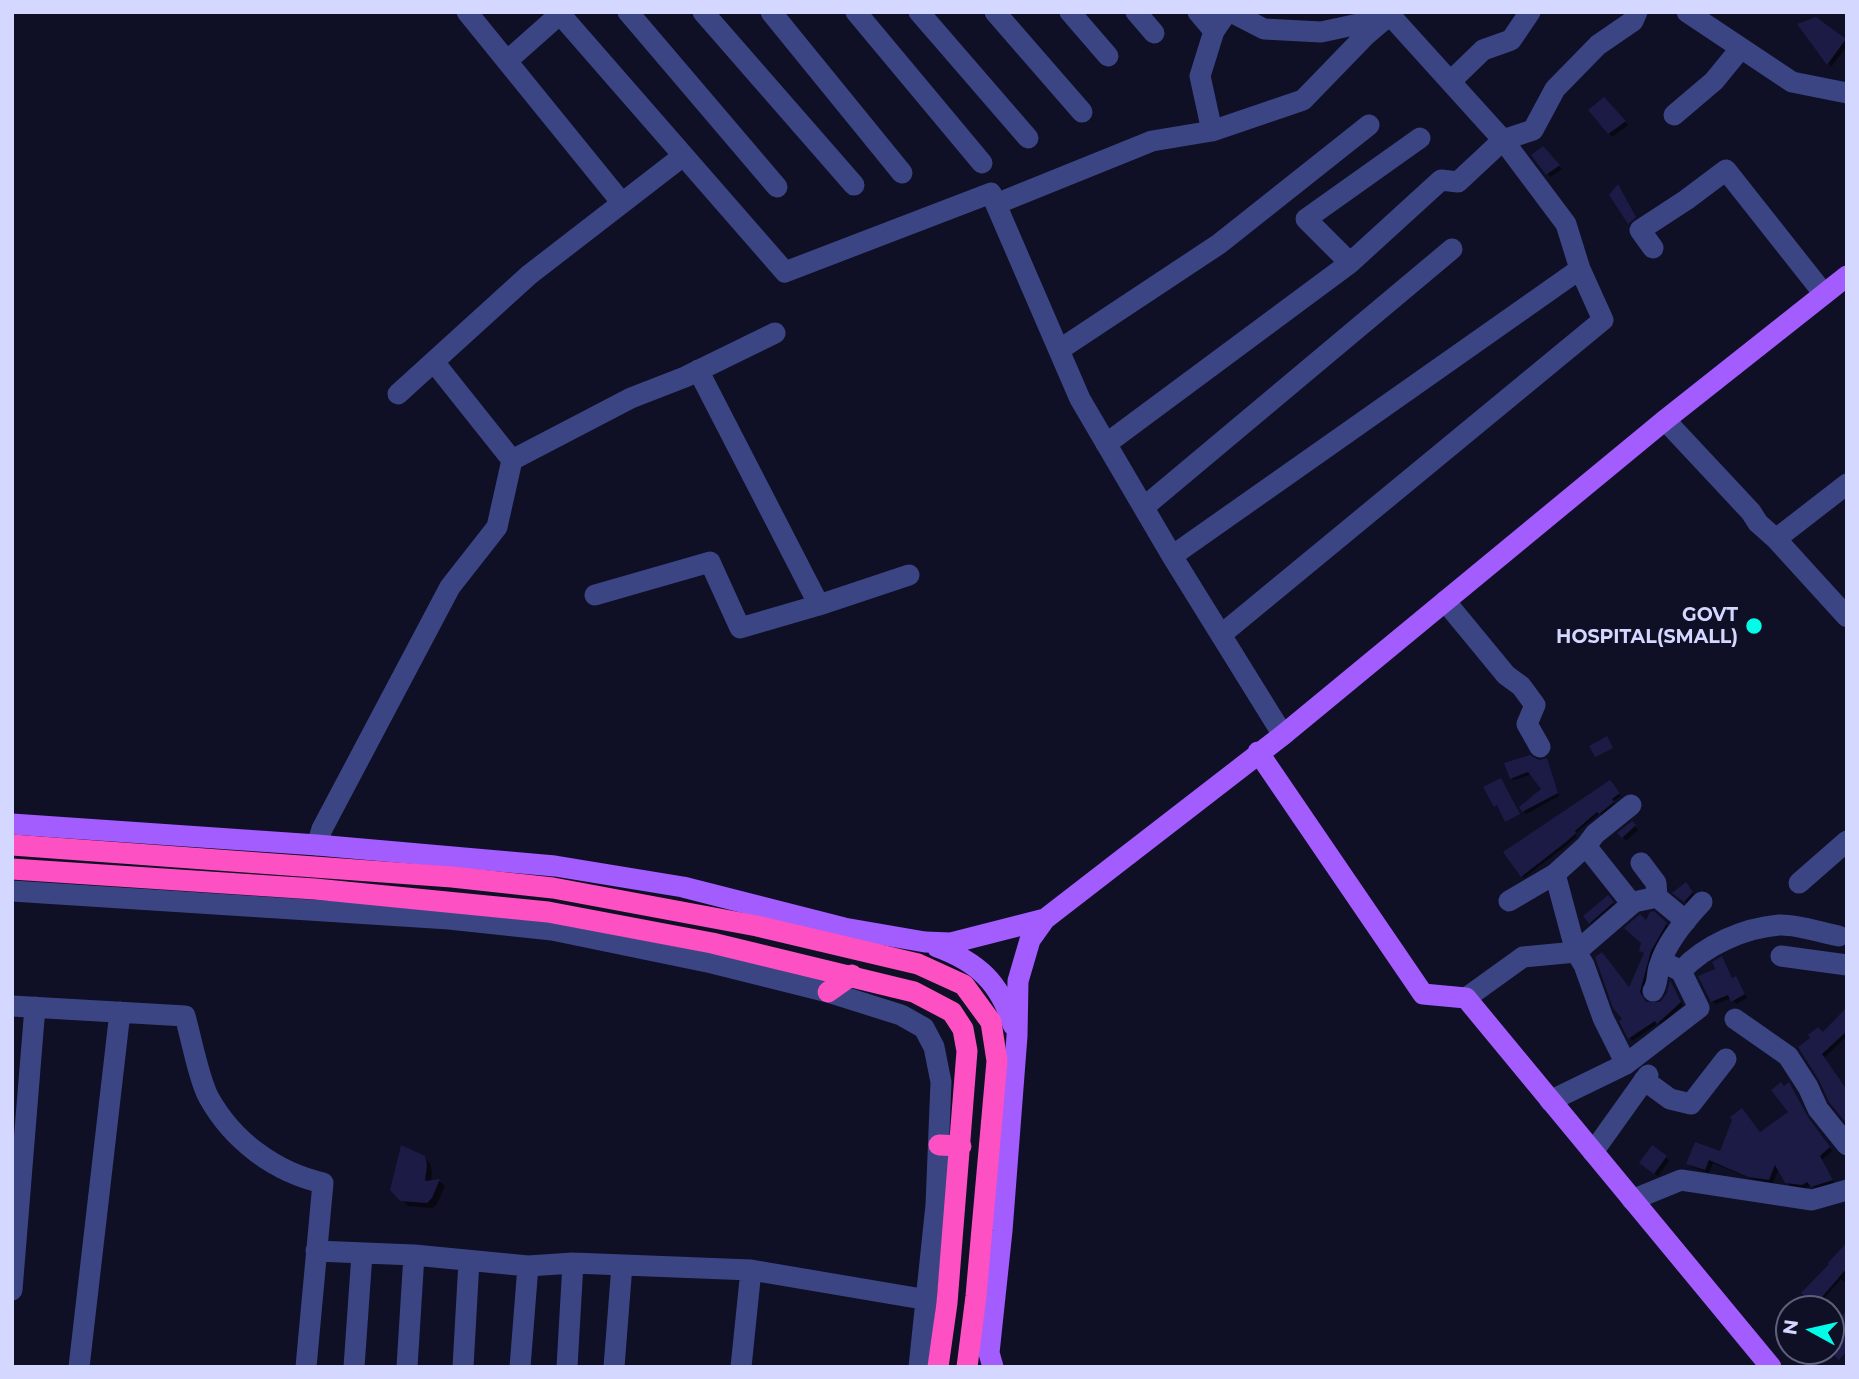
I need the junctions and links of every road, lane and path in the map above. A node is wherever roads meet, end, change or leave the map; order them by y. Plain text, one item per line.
1 (467, 12) edge
2 (628, 12) edge
3 (703, 12) edge
4 (771, 12) edge
5 (856, 12) edge
6 (919, 12) edge
7 (995, 12) edge
8 (1070, 12) edge
9 (1136, 12) edge
10 (1198, 12) edge
11 (1229, 12) edge
12 (1530, 12) edge
13 (1637, 12) edge
14 (560, 13) edge
15 (1390, 15) edge
16 (1697, 16) edge
17 (1214, 31) junction
18 (1154, 33) dead end
19 (1741, 48) junction
20 (1108, 56) dead end
21 (507, 61) junction
22 (1451, 81) junction
23 (1847, 93) edge
24 (1082, 112) dead end
25 (1674, 116) dead end
26 (1369, 125) dead end
27 (1212, 131) junction
28 (1028, 138) dead end
29 (1420, 138) dead end
30 (1503, 140) junction
31 (683, 156) junction
32 (982, 163) dead end
33 (902, 173) dead end
34 (854, 185) dead end
35 (777, 187) dead end
36 (622, 204) junction
37 (996, 204) junction
38 (1653, 248) dead end
39 (1452, 249) dead end
40 (1350, 263) junction
41 (1580, 269) junction
42 (1847, 276) edge
43 (1824, 294) junction
44 (775, 333) dead end
45 (1059, 350) junction
46 (433, 362) junction
47 (698, 370) junction
48 (398, 394) dead end
49 (1665, 420) junction
50 (1106, 444) junction
51 (512, 460) junction
52 (1847, 484) edge
53 (1144, 507) junction
54 (1776, 538) junction
55 (1172, 556) junction
56 (909, 575) dead end
57 (596, 595) dead end
58 (1445, 601) junction
59 (819, 605) junction
60 (1847, 617) edge
61 (1222, 634) junction
62 (1283, 735) junction
63 (1540, 747) dead end
64 (1258, 752) junction
65 (1631, 805) dead end
66 (12, 824) edge
67 (1847, 841) edge
68 (12, 845) edge
69 (317, 845) junction
70 (1586, 846) junction
71 (1641, 863) dead end
72 (12, 869) edge
73 (1555, 874) junction
74 (1799, 883) dead end
75 (12, 891) edge
76 (1657, 897) junction
77 (1509, 901) dead end
78 (1702, 902) dead end
79 (1632, 904) junction
80 (1045, 919) junction
81 (1686, 921) junction
82 (1839, 936) dead end
83 (925, 942) junction
84 (1576, 951) junction
85 (1781, 956) dead end
86 (1661, 961) junction
87 (1847, 965) edge
88 (1681, 971) junction
89 (852, 975) junction
90 (1653, 991) dead end
91 (828, 992) junction
92 (1466, 999) junction
93 (12, 1006) edge
94 (35, 1007) junction
95 (120, 1012) junction
96 (1735, 1019) dead end
97 (1017, 1036) junction
98 (1726, 1059) dead end
99 (1626, 1064) junction
100 (1550, 1101) junction
101 (939, 1145) junction
102 (1847, 1145) edge
103 (961, 1146) junction
104 (1593, 1152) junction
105 (1847, 1191) edge
106 (1632, 1200) junction
107 (316, 1251) junction
108 (362, 1254) junction
109 (414, 1255) junction
110 (470, 1261) junction
111 (573, 1263) junction
112 (622, 1265) junction
113 (528, 1266) junction
114 (751, 1270) junction
115 (12, 1290) edge
116 (928, 1300) junction
117 (79, 1367) edge
118 (306, 1367) edge
119 (354, 1367) edge
120 (407, 1367) edge
121 (463, 1367) edge
122 (520, 1367) edge
123 (566, 1367) edge
124 (614, 1367) edge
125 (741, 1367) edge
126 (919, 1367) edge
127 (938, 1367) edge
128 (967, 1367) edge
129 (993, 1367) edge
130 (1771, 1367) edge

1 - 21 street
2 - 35 street
3 - 34 street
4 - 33 street
5 - 32 street
6 - 28 street
7 - 24 street
8 - 20 street
9 - 18 street
10 - 17 street
11 - 15 street
11 - 17 street
12 - 22 street
13 - 30 street
14 - 21 street
14 - 31 street
15 - 22 street
15 - 27 street
16 - 19 street
17 - 27 street
19 - 23 street
19 - 25 street
21 - 36 street
22 - 30 street
26 - 45 street
27 - 37 street
29 - 40 street
30 - 40 street
30 - 41 street
31 - 36 street
31 - 37 street
36 - 46 street
37 - 45 street
38 - 43 street
39 - 53 street
40 - 50 street
41 - 55 street
41 - 61 street
42 - 43 main road
43 - 49 main road
44 - 47 street
45 - 50 street
46 - 48 street
46 - 51 street
47 - 51 street
47 - 59 street
49 - 54 street
49 - 58 main road
50 - 53 street
51 - 69 street
52 - 54 street
53 - 55 street
54 - 60 street
55 - 61 street
56 - 59 street
57 - 59 street
58 - 62 main road
58 - 63 street
61 - 62 street
62 - 64 main road
64 - 80 main road
64 - 92 main road
65 - 70 street
66 - 69 main road
67 - 74 street
68 - 128 highway
69 - 83 main road
70 - 73 street
70 - 79 street
71 - 76 street
72 - 89 highway
73 - 77 street
73 - 84 street
75 - 91 street
76 - 79 street
76 - 81 street
78 - 81 street
79 - 84 street
80 - 83 main road
80 - 97 main road
81 - 86 street
82 - 88 street
83 - 97 main road
84 - 92 street
84 - 99 street
85 - 87 street
86 - 88 street
86 - 90 street
88 - 99 street
89 - 91 highway
89 - 103 highway
91 - 101 street
92 - 100 main road
93 - 94 street
94 - 95 street
94 - 115 street
95 - 107 street
95 - 117 street
96 - 102 street
97 - 129 main road
98 - 104 street
99 - 100 street
100 - 104 main road
101 - 103 highway
101 - 116 street
103 - 127 highway
104 - 106 main road
105 - 106 street
106 - 130 main road
107 - 108 street
107 - 118 street
108 - 109 street
108 - 119 street
109 - 110 street
109 - 120 street
110 - 113 street
110 - 121 street
111 - 112 street
111 - 113 street
111 - 123 street
112 - 114 street
112 - 124 street
113 - 122 street
114 - 116 street
114 - 125 street
116 - 126 street

